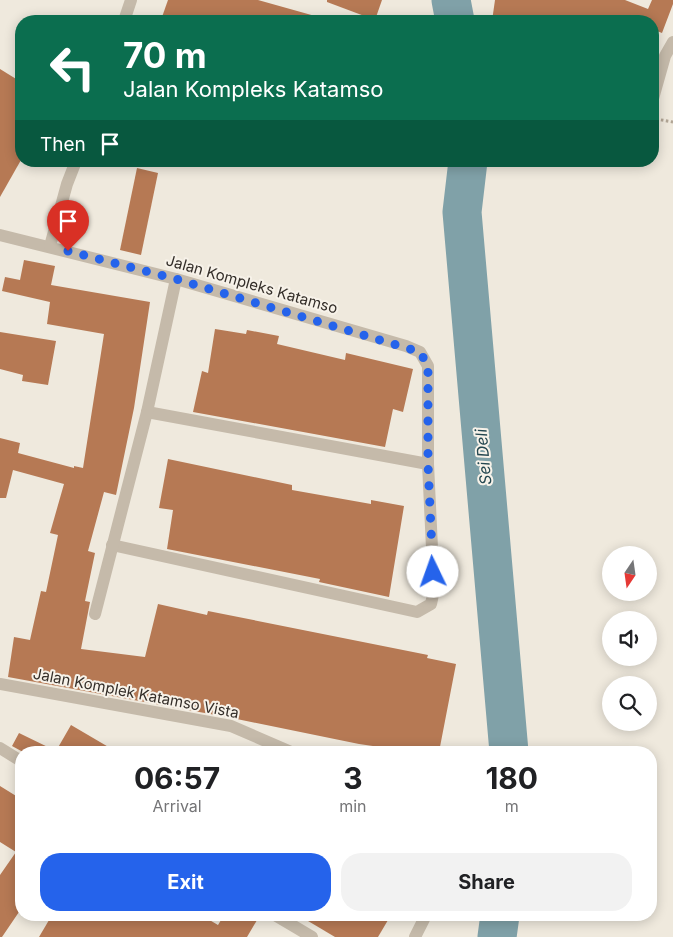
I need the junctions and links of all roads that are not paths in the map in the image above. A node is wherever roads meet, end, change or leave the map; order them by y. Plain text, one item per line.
1 (131, 0) edge
2 (126, 15) edge
3 (673, 42) edge
4 (659, 77) edge
5 (74, 167) edge
6 (0, 234) edge
7 (50, 246) junction
8 (176, 279) junction
9 (147, 412) junction
10 (428, 464) junction
11 (112, 545) junction
12 (95, 614) dead end
13 (0, 684) edge
14 (277, 746) edge
15 (0, 748) edge
16 (15, 757) edge
17 (285, 921) edge
18 (423, 921) edge
19 (312, 937) edge
20 (415, 937) edge

1 - 2 street
3 - 4 street
5 - 7 street
6 - 7 street, Jalan Kompleks Katamso
7 - 8 street, Jalan Kompleks Katamso
8 - 9 street
8 - 10 street, Jalan Kompleks Katamso
9 - 10 street
9 - 11 street
10 - 11 street
11 - 12 street
13 - 14 street, Jalan Komplek Katamso Vista
15 - 16 street
17 - 19 street
18 - 20 street

